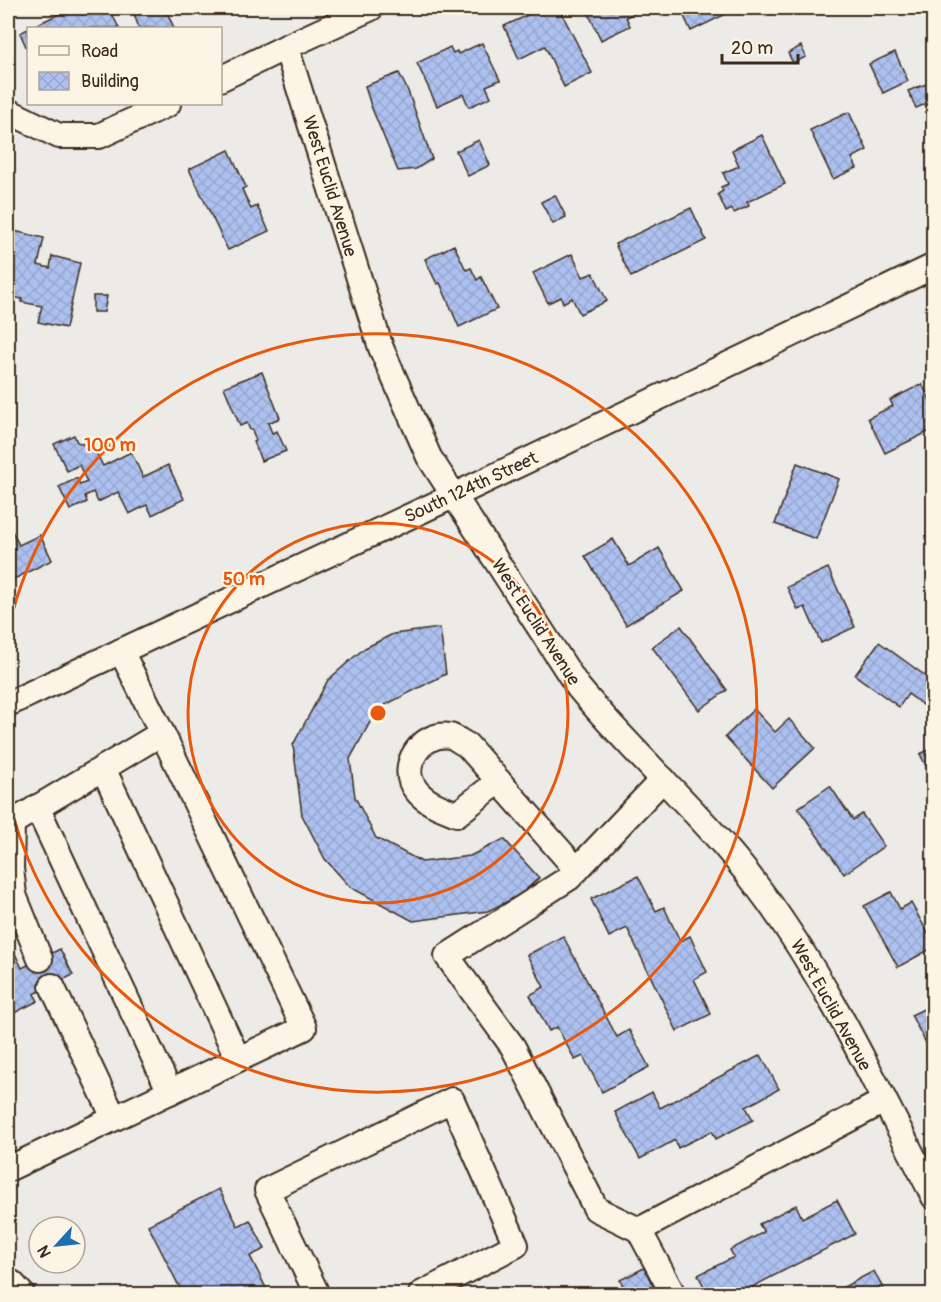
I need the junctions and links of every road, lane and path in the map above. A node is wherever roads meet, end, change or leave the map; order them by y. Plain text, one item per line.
1 (371, 8) edge
2 (286, 47) junction
3 (222, 78) edge
4 (166, 105) edge
5 (8, 111) edge
6 (933, 266) edge
7 (453, 496) junction
8 (121, 651) junction
9 (8, 704) edge
10 (162, 733) junction
11 (102, 768) junction
12 (663, 779) junction
13 (499, 781) dead end
14 (37, 807) junction
15 (10, 824) edge
16 (577, 870) junction
17 (40, 959) dead end
18 (52, 986) dead end
19 (238, 1059) junction
20 (170, 1092) junction
21 (884, 1101) junction
22 (114, 1118) junction
23 (8, 1168) edge
24 (930, 1184) edge
25 (639, 1230) junction
26 (317, 1294) edge
27 (422, 1294) edge
28 (674, 1294) edge

1 - 2 street
2 - 3 street
2 - 7 street, West Euclid Avenue
4 - 5 street
6 - 7 street, South 124th Street
7 - 8 street, South 124th Street
7 - 12 street, West Euclid Avenue
8 - 9 street, South 124th Street
8 - 10 street
10 - 11 street
10 - 19 street
11 - 14 street
11 - 19 street
12 - 16 street
12 - 21 street, West Euclid Avenue
13 - 16 street
14 - 15 street
14 - 20 street
15 - 17 street
16 - 25 street
18 - 22 street
19 - 20 street
20 - 22 street
21 - 24 street, West Euclid Avenue
21 - 25 street
22 - 23 street
25 - 28 street
26 - 27 street

